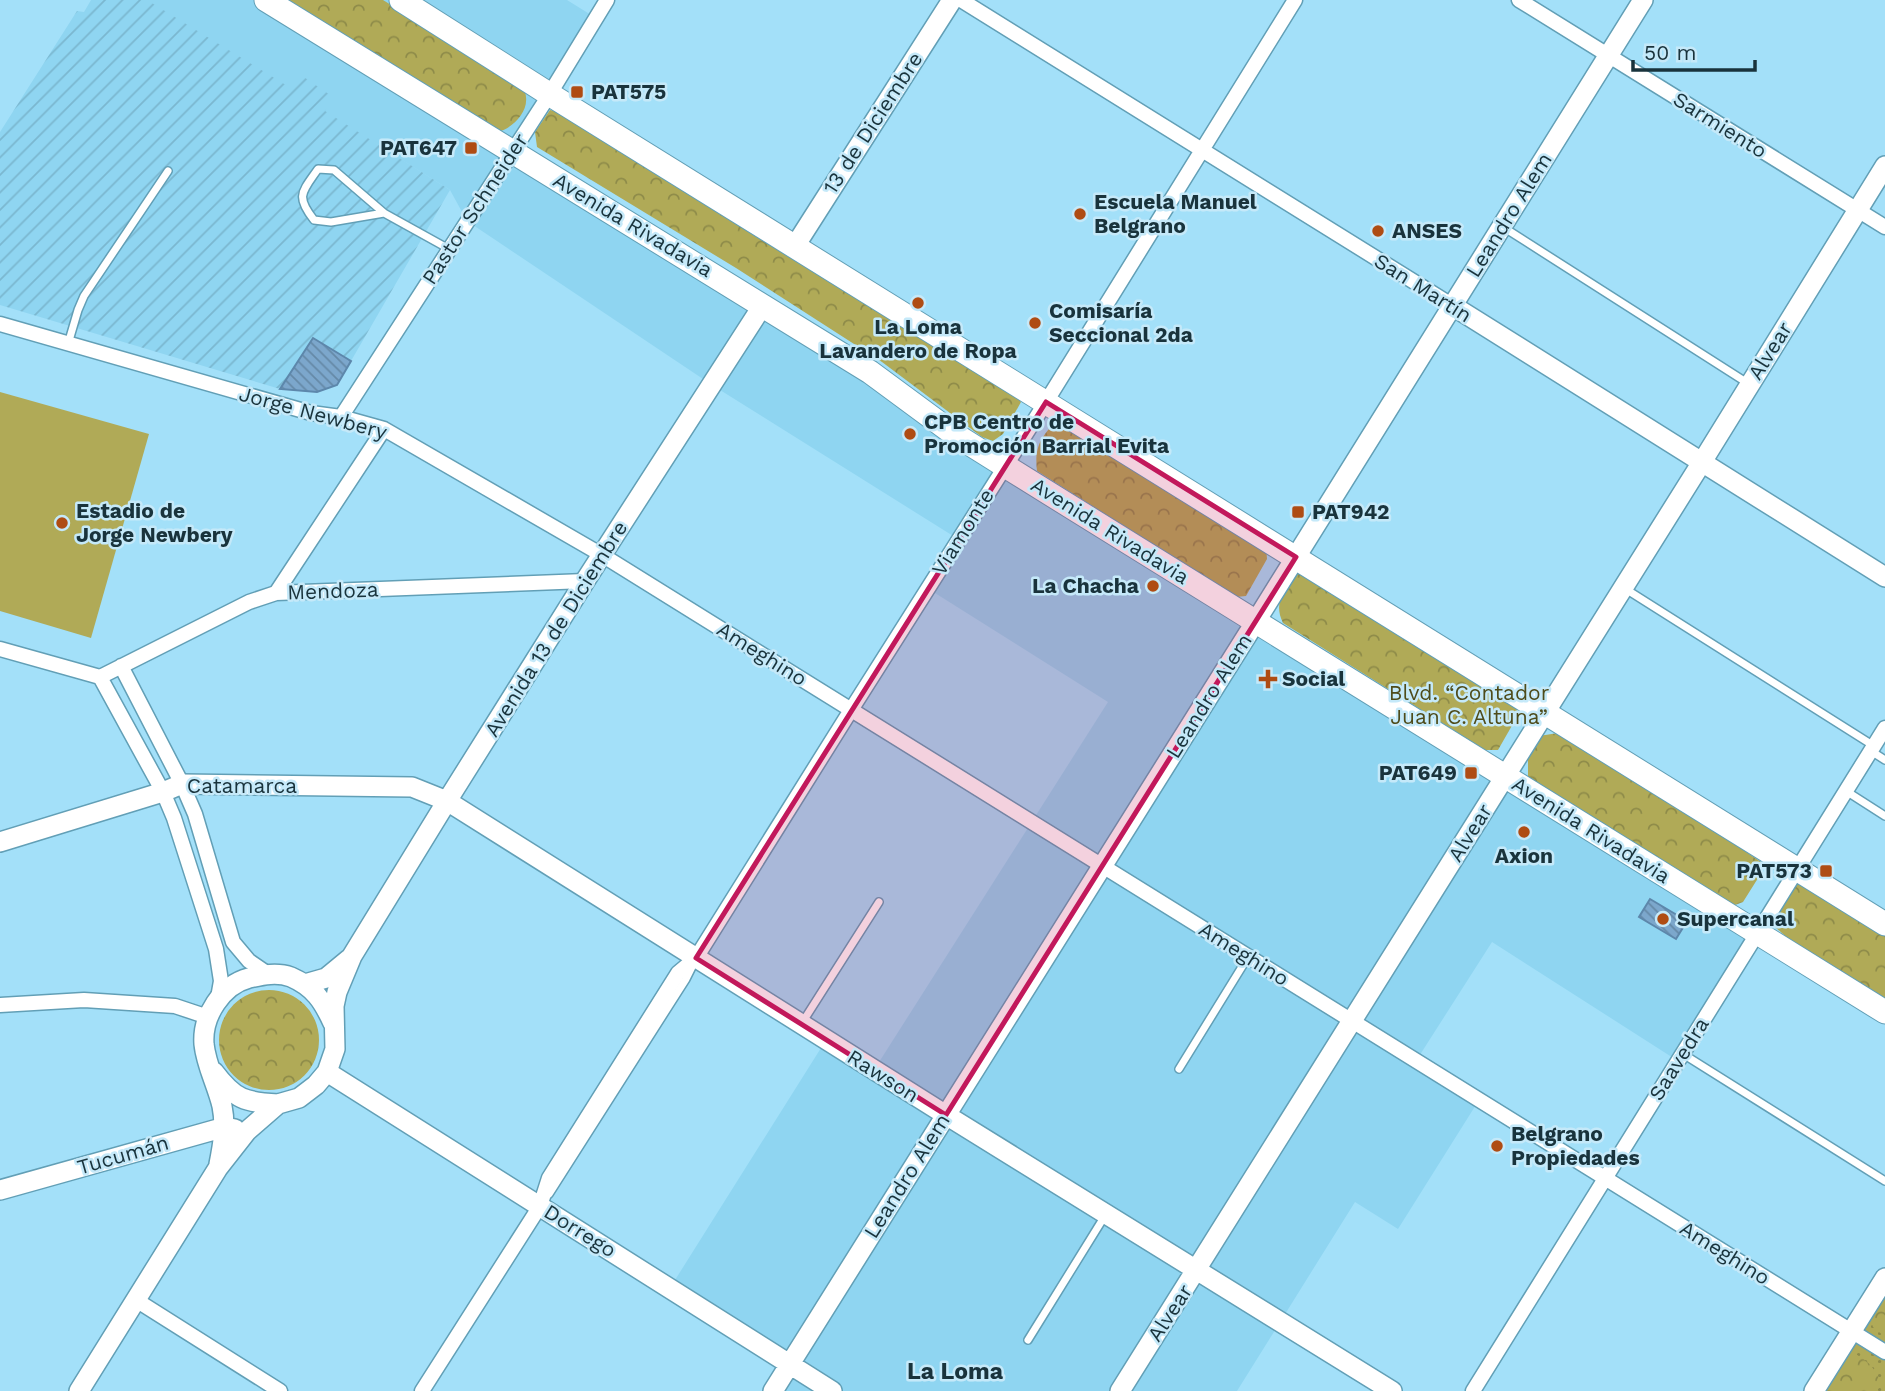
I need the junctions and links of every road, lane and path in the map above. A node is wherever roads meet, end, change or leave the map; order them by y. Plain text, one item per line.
1 (266, 0) edge
2 (401, 0) edge
3 (607, 0) edge
4 (952, 0) edge
5 (961, 0) edge
6 (1295, 0) edge
7 (1519, 0) edge
8 (1643, 0) edge
9 (1609, 55) junction
10 (549, 94) junction
11 (1201, 149) junction
12 (513, 152) junction
13 (1885, 166) edge
14 (168, 171) dead end
15 (1858, 210) junction
16 (384, 213) junction
17 (1502, 226) junction
18 (1885, 227) edge
19 (795, 246) junction
20 (449, 249) junction
21 (763, 305) junction
22 (1453, 306) junction
23 (0, 324) edge
24 (68, 344) junction
25 (1749, 384) junction
26 (1046, 402) junction
27 (341, 417) junction
28 (384, 429) junction
29 (1702, 462) junction
30 (1005, 466) junction
31 (602, 555) junction
32 (1296, 557) junction
33 (1885, 577) edge
34 (585, 581) junction
35 (1624, 588) junction
36 (276, 593) junction
37 (1256, 621) junction
38 (0, 649) edge
39 (121, 666) junction
40 (100, 677) junction
41 (850, 709) junction
42 (1546, 712) junction
43 (1885, 728) edge
44 (1872, 749) junction
45 (1885, 760) edge
46 (1506, 776) junction
47 (183, 784) junction
48 (1846, 791) junction
49 (163, 792) junction
50 (447, 801) junction
51 (1885, 816) edge
52 (0, 842) edge
53 (1102, 866) junction
54 (1797, 869) junction
55 (879, 902) dead end
56 (1885, 924) edge
57 (1758, 933) junction
58 (352, 956) junction
59 (1248, 957) junction
60 (696, 958) junction
61 (268, 974) junction
62 (305, 984) junction
63 (218, 998) junction
64 (0, 1005) edge
65 (1885, 1012) edge
66 (208, 1017) junction
67 (1353, 1021) junction
68 (334, 1024) junction
69 (801, 1024) junction
70 (1682, 1054) junction
71 (211, 1068) junction
72 (1179, 1069) dead end
73 (327, 1072) junction
74 (278, 1104) junction
75 (946, 1115) junction
76 (225, 1127) junction
77 (247, 1131) junction
78 (218, 1168) junction
79 (1605, 1178) junction
80 (1885, 1181) edge
81 (0, 1190) edge
82 (540, 1206) junction
83 (1106, 1213) junction
84 (1197, 1270) junction
85 (1885, 1278) edge
86 (136, 1300) junction
87 (1852, 1331) junction
88 (1028, 1340) dead end
89 (1885, 1352) edge
90 (790, 1364) junction
91 (79, 1391) edge
92 (280, 1391) edge
93 (422, 1391) edge
94 (772, 1391) edge
95 (832, 1391) edge
96 (1120, 1391) edge
97 (1392, 1391) edge
98 (1473, 1391) edge
99 (1814, 1391) edge

1 - 12 main road, Avenida Rivadavia
2 - 10 main road
3 - 10 street, Pastor Schneider
4 - 19 main road, 13 de Diciembre
5 - 11 street, San Martín
6 - 11 street, Viamonte
7 - 9 street, Sarmiento
8 - 9 main road, Leandro Alem
9 - 15 street, Sarmiento
9 - 17 main road, Leandro Alem
10 - 12 street, Pastor Schneider
10 - 19 main road
11 - 22 street, San Martín
11 - 26 street, Viamonte
12 - 20 street, Pastor Schneider
12 - 21 main road, Avenida Rivadavia
13 - 15 main road, Alvear
14 - 24 lane
15 - 18 street, Sarmiento
15 - 25 main road, Alvear
16 - 16 lane
16 - 20 lane
17 - 22 main road, Leandro Alem
17 - 25 lane
19 - 26 main road
20 - 27 street, Pastor Schneider
21 - 30 main road, Avenida Rivadavia
21 - 31 main road, Avenida 13 de Diciembre
22 - 29 main road, San Martín
22 - 32 main road, Leandro Alem
23 - 24 street, Jorge Newbery
24 - 27 street, Jorge Newbery
25 - 29 main road, Alvear
26 - 30 street, Viamonte
26 - 32 main road
27 - 28 street, Jorge Newbery
28 - 31 street, Jorge Newbery
28 - 36 street
29 - 33 main road, San Martín
29 - 35 main road, Alvear
30 - 37 main road, Avenida Rivadavia
30 - 41 street, Viamonte
31 - 34 main road, Avenida 13 de Diciembre
31 - 41 street, Ameghino
32 - 37 main road, Leandro Alem
32 - 42 main road
34 - 36 street, Mendoza
34 - 50 main road, Avenida 13 de Diciembre
35 - 42 main road, Alvear
35 - 44 lane
36 - 39 street, Mendoza
37 - 46 main road, Avenida Rivadavia
37 - 53 main road, Leandro Alem
38 - 40 street
39 - 40 street, Mendoza
39 - 47 street
40 - 49 street
41 - 53 street, Ameghino
41 - 60 street, Viamonte
42 - 46 main road, Alvear
42 - 54 main road
43 - 44 street, Saavedra
44 - 45 lane
44 - 48 street, Saavedra
46 - 57 main road, Avenida Rivadavia
46 - 67 main road, Alvear
47 - 49 main road, Catamarca
47 - 50 main road, Catamarca
47 - 61 street
48 - 51 lane
48 - 54 street, Saavedra
49 - 52 main road, Catamarca
49 - 63 street
50 - 58 main road, Avenida 13 de Diciembre
50 - 60 main road, Rawson
53 - 59 street, Ameghino
53 - 75 main road, Leandro Alem
54 - 56 main road
54 - 57 street, Saavedra
55 - 69 lane
57 - 65 main road, Avenida Rivadavia
57 - 70 street, Saavedra
58 - 62 main road
58 - 68 main road
59 - 67 street, Ameghino
59 - 72 lane
60 - 69 main road, Rawson
60 - 82 street, Viamonte
61 - 62 main road
61 - 63 main road
62 - 68 main road
63 - 66 main road
64 - 66 street
66 - 71 main road
67 - 79 street, Ameghino
67 - 84 main road, Alvear
68 - 73 main road
69 - 75 main road, Rawson
70 - 79 street, Saavedra
70 - 80 lane
71 - 74 main road
71 - 76 main road
73 - 74 main road
73 - 82 main road, Dorrego
74 - 77 main road
75 - 83 main road, Rawson
75 - 90 main road, Leandro Alem
76 - 77 main road, Tucumán
76 - 78 main road
76 - 81 main road, Tucumán
77 - 78 main road
78 - 86 main road
79 - 87 street, Ameghino
79 - 98 street, Saavedra
82 - 90 main road, Dorrego
82 - 93 street, Viamonte
83 - 84 main road, Rawson
83 - 88 lane
84 - 96 main road, Alvear
84 - 97 main road, Rawson
85 - 87 main road
86 - 91 main road
86 - 92 street
87 - 89 street, Ameghino
87 - 99 main road
90 - 94 main road, Leandro Alem
90 - 95 main road, Dorrego

